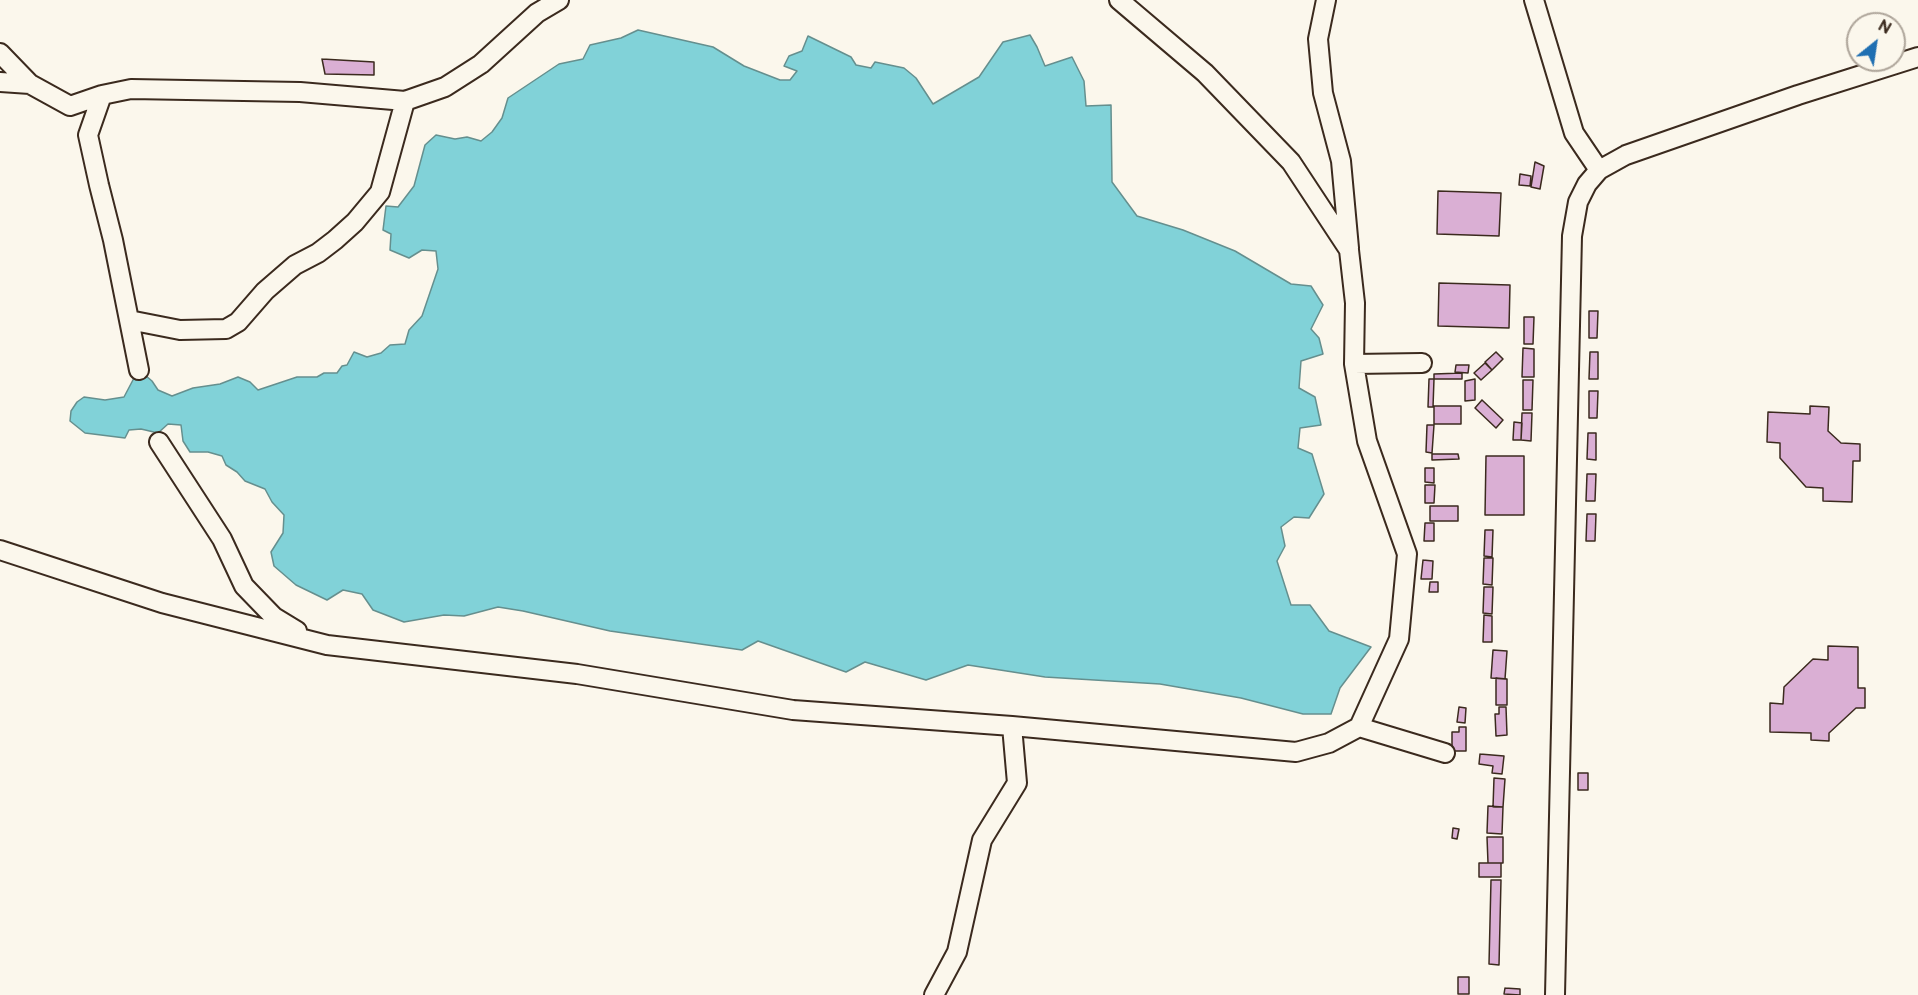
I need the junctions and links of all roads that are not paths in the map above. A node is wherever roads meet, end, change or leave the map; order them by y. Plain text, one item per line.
1 (559, 0) edge
2 (1119, 0) edge
3 (1326, 0) edge
4 (1534, 0) edge
5 (0, 52) edge
6 (1918, 57) edge
7 (0, 82) edge
8 (30, 84) junction
9 (102, 95) junction
10 (405, 101) junction
11 (70, 106) junction
12 (88, 135) junction
13 (1599, 170) junction
14 (1349, 250) junction
15 (129, 320) junction
16 (1422, 363) dead end
17 (1354, 364) junction
18 (139, 370) dead end
19 (159, 442) dead end
20 (0, 550) edge
21 (314, 641) junction
22 (1012, 726) junction
23 (1359, 727) junction
24 (1445, 753) dead end
25 (934, 995) edge
26 (1555, 995) edge

1 - 10 street
2 - 14 street
3 - 14 street
4 - 13 street
5 - 8 street
6 - 13 street
7 - 8 street
8 - 11 street
9 - 10 street
9 - 11 street
9 - 12 street
10 - 15 street
11 - 12 street
12 - 15 street
13 - 26 street
14 - 17 street
15 - 18 street
16 - 17 street
17 - 23 street
19 - 21 street
20 - 21 street
21 - 22 street
22 - 23 street
22 - 25 street
23 - 24 street

